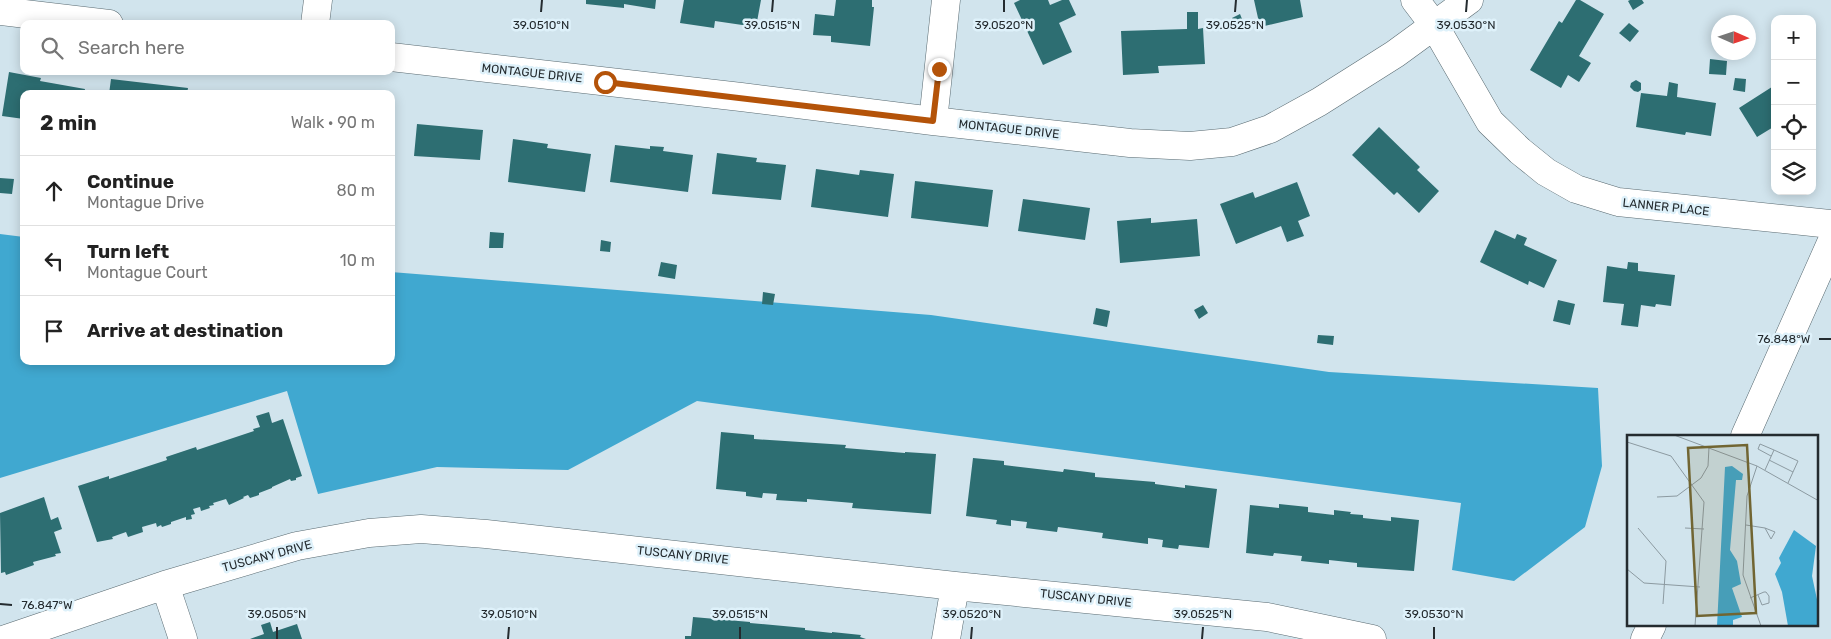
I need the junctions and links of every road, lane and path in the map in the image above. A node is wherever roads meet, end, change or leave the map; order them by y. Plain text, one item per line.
1 (318, 0) edge
2 (946, 0) edge
3 (1415, 0) edge
4 (1469, 0) edge
5 (0, 11) edge
6 (75, 20) edge
7 (316, 20) edge
8 (1434, 25) junction
9 (395, 57) edge
10 (933, 121) junction
11 (1831, 224) edge
12 (1831, 243) edge
13 (1745, 435) edge
14 (165, 585) junction
15 (955, 586) junction
16 (1652, 626) edge
17 (6, 639) edge
18 (183, 639) edge
19 (946, 639) edge
20 (1372, 639) edge
21 (1645, 639) edge

1 - 7 street
2 - 10 street
3 - 8 street, LANNER PLACE
4 - 8 street, MONTAGUE DRIVE
5 - 6 street
8 - 10 street, MONTAGUE DRIVE
8 - 11 street, LANNER PLACE
9 - 10 street, MONTAGUE DRIVE
12 - 13 street
14 - 15 street, TUSCANY DRIVE
14 - 17 street, TUSCANY DRIVE
14 - 18 street
15 - 19 street
15 - 20 street, TUSCANY DRIVE
16 - 21 street

